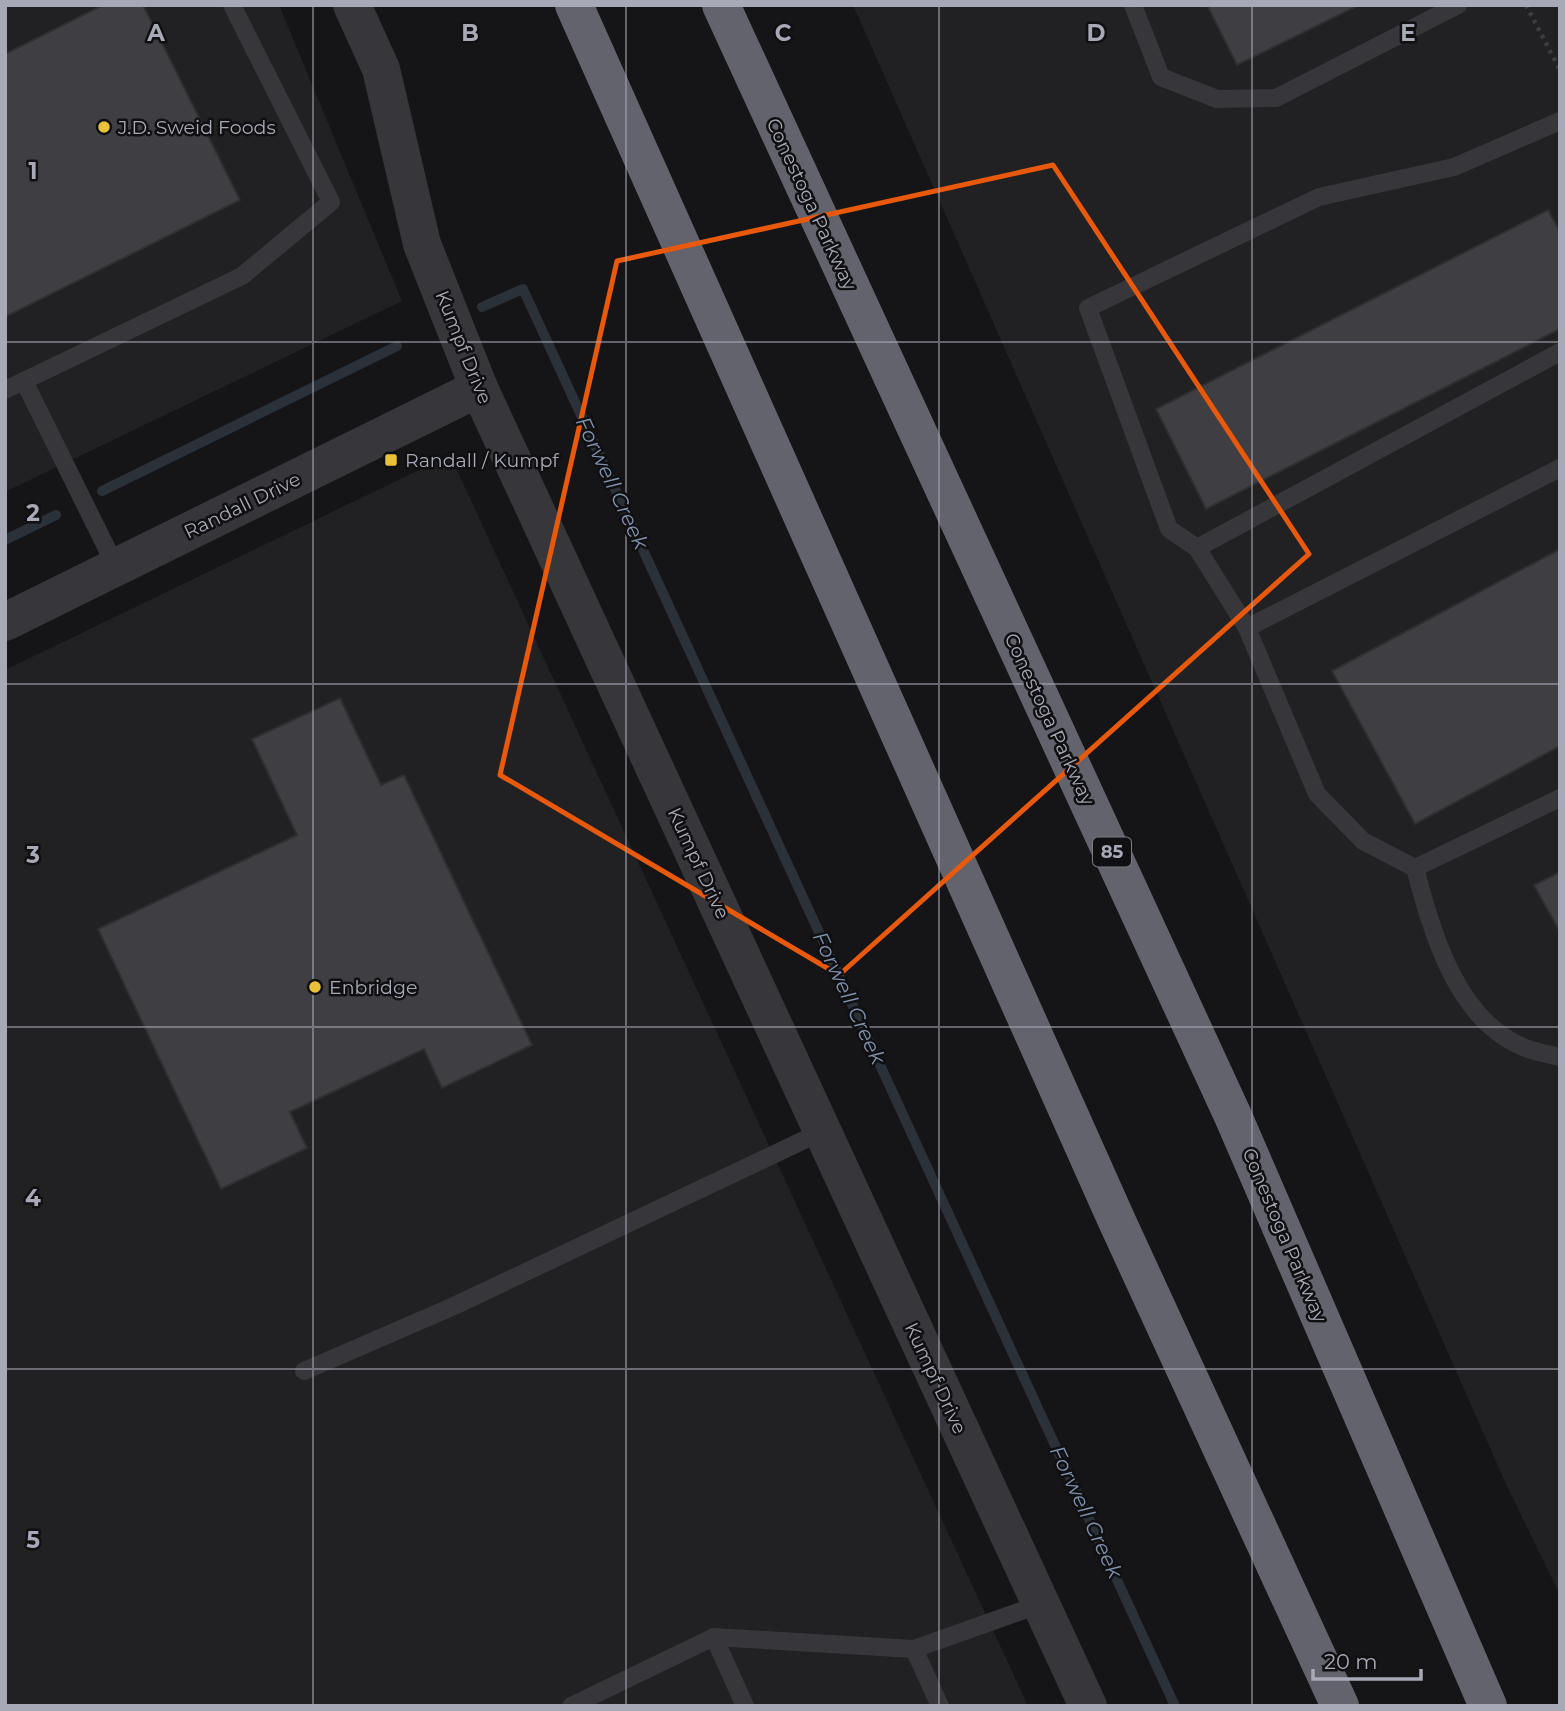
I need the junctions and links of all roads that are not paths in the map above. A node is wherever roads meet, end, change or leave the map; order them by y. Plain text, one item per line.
1 (232, 5) edge
2 (352, 5) edge
3 (574, 5) edge
4 (721, 5) edge
5 (1133, 5) edge
6 (1458, 5) edge
7 (1560, 121) edge
8 (1560, 352) edge
9 (24, 381) junction
10 (479, 388) junction
11 (5, 390) edge
12 (1560, 468) edge
13 (1197, 548) junction
14 (116, 567) junction
15 (5, 622) edge
16 (1247, 628) junction
17 (1560, 798) edge
18 (1415, 868) junction
19 (1560, 1057) edge
20 (823, 1132) junction
21 (304, 1371) dead end
22 (1041, 1604) junction
23 (714, 1637) junction
24 (914, 1649) junction
25 (571, 1706) edge
26 (745, 1706) edge
27 (940, 1706) edge
28 (1088, 1706) edge
29 (1340, 1706) edge
30 (1489, 1706) edge

1 - 9 lane
2 - 10 street, Kumpf Drive
3 - 29 highway
4 - 30 highway, Conestoga Parkway / 85
5 - 6 lane
7 - 13 lane
8 - 13 lane
9 - 11 lane
9 - 14 lane
10 - 14 street, Randall Drive
10 - 20 street, Kumpf Drive
12 - 16 lane
13 - 16 lane
14 - 15 street, Randall Drive
16 - 18 lane
17 - 18 lane
18 - 19 lane
20 - 21 lane
20 - 22 street, Kumpf Drive
22 - 24 lane
22 - 28 street, Kumpf Drive
23 - 24 lane
23 - 25 lane
23 - 26 lane
24 - 27 lane

